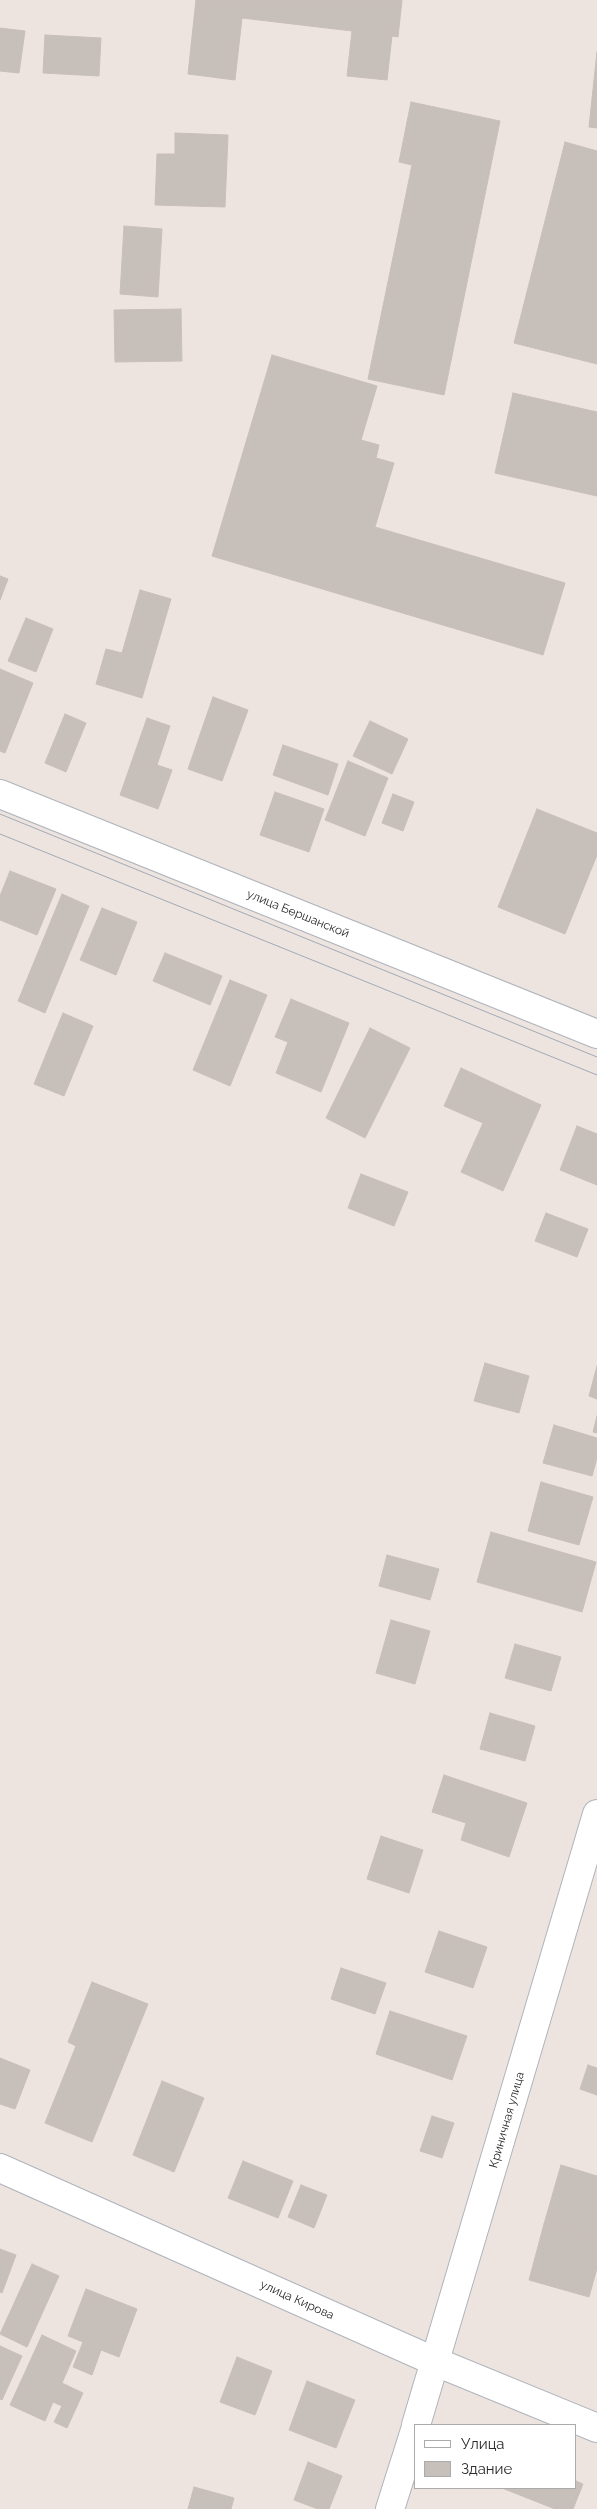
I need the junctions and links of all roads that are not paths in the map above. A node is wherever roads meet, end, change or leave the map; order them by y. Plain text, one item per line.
1 (0, 794) edge
2 (597, 1034) edge
3 (597, 1814) edge
4 (0, 2168) edge
5 (436, 2362) junction
6 (417, 2424) edge
7 (597, 2428) edge
8 (414, 2432) edge
9 (390, 2509) edge

1 - 2 street, улица Бершанской
3 - 5 street, Криничная улица
4 - 5 street, улица Кирова
5 - 6 street, Криничная улица
5 - 7 street, улица Кирова
8 - 9 street, Криничная улица

